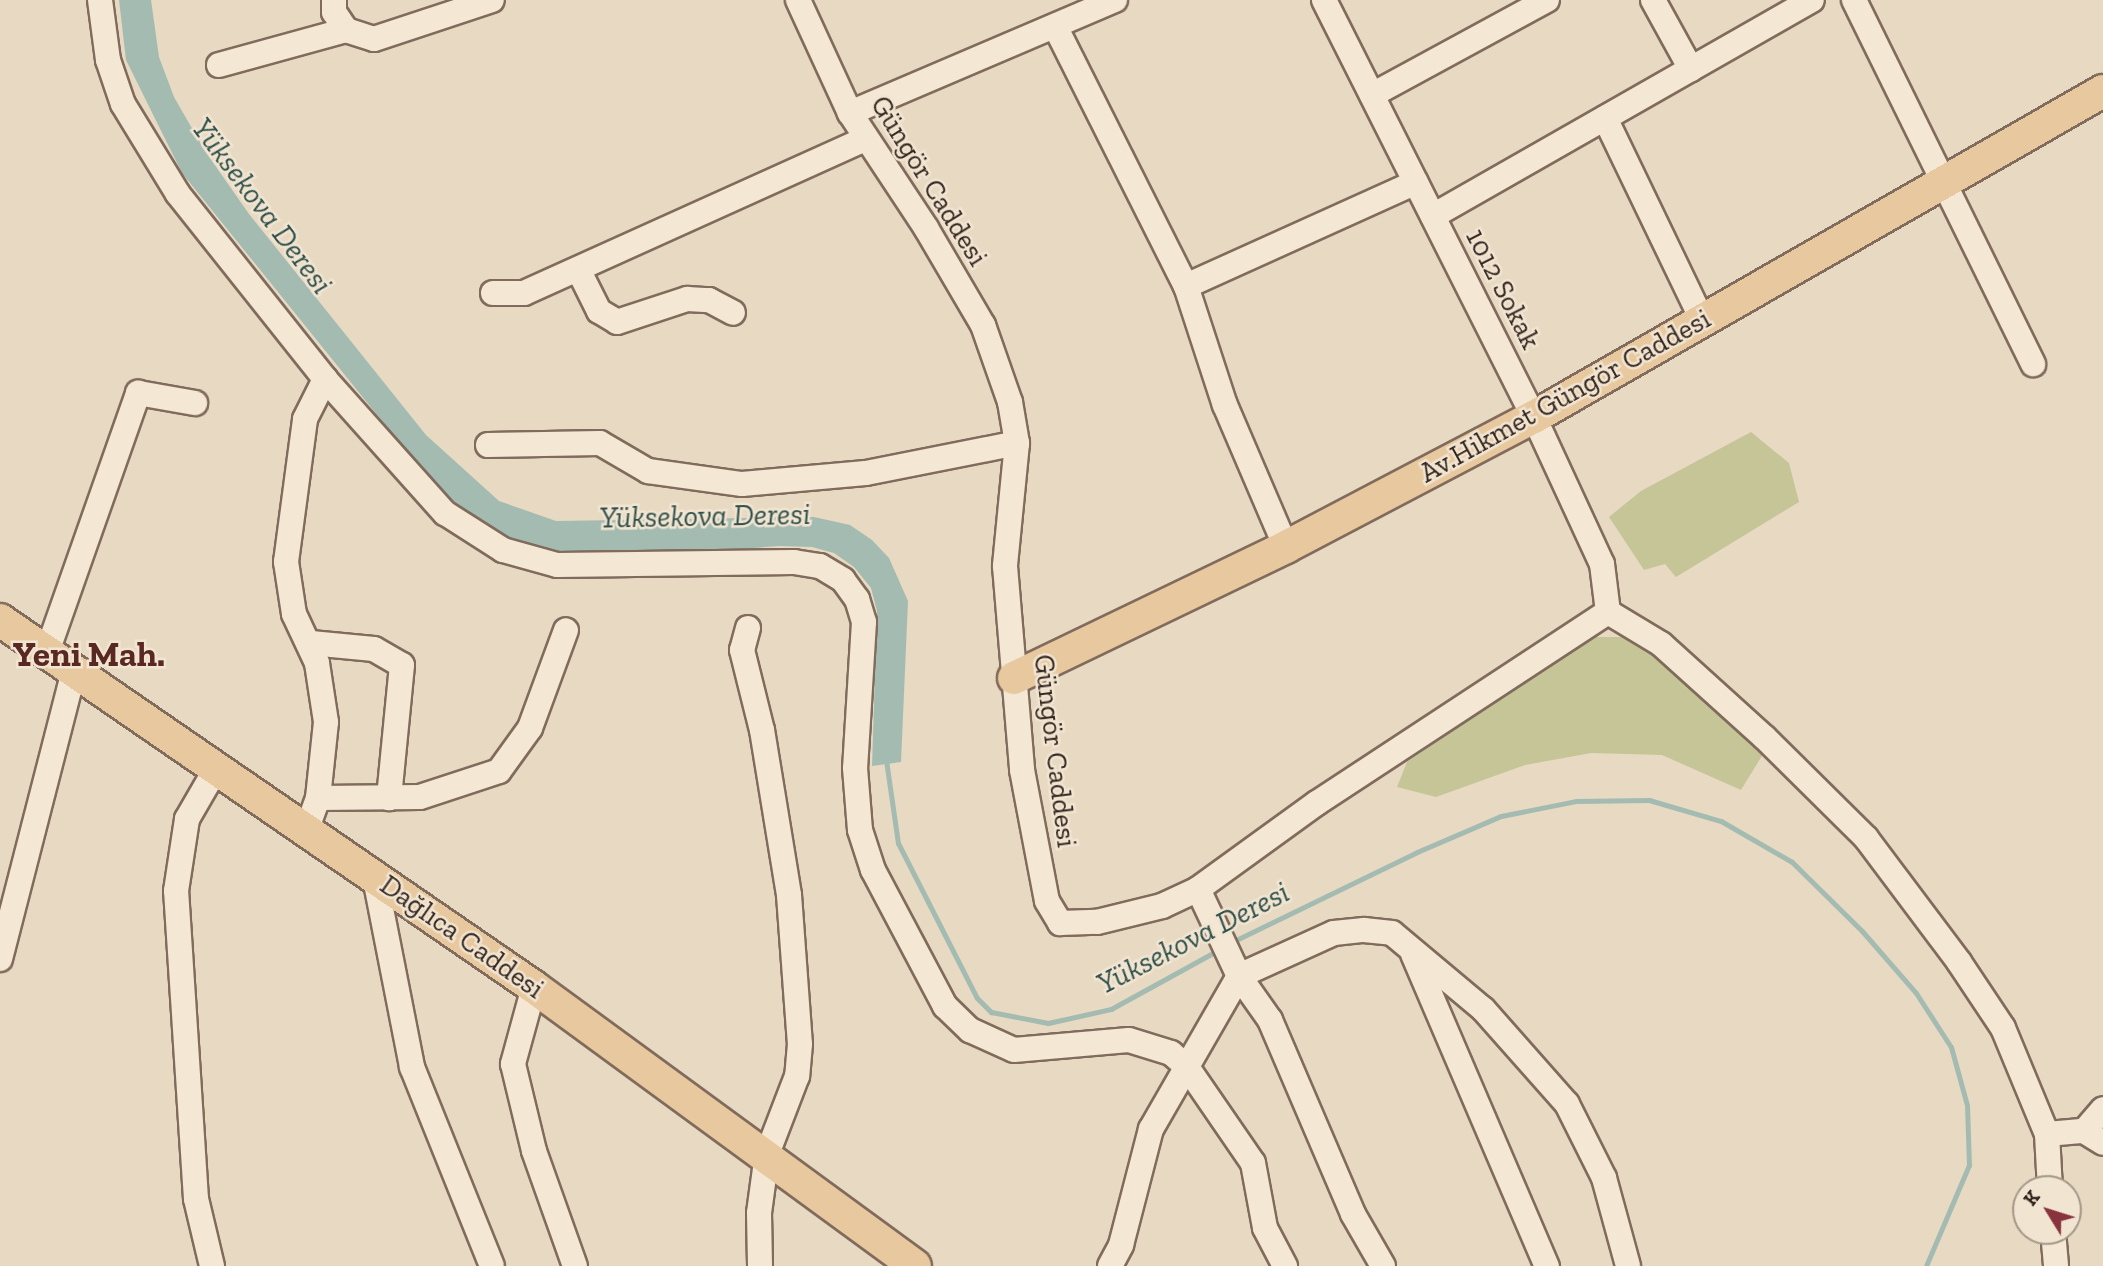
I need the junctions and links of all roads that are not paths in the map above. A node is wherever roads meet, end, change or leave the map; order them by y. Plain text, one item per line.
1 (100, 0) edge
2 (334, 0) edge
3 (492, 0) edge
4 (798, 0) edge
5 (1324, 0) edge
6 (1547, 0) edge
7 (1653, 0) edge
8 (1812, 0) edge
9 (1854, 0) edge
10 (1107, 1) edge
11 (1055, 26) junction
12 (346, 30) junction
13 (219, 65) dead end
14 (1691, 69) junction
15 (2103, 91) edge
16 (1372, 95) junction
17 (850, 113) junction
18 (1605, 118) junction
19 (865, 139) junction
20 (1945, 181) junction
21 (1416, 182) junction
22 (1433, 216) junction
23 (578, 269) junction
24 (1186, 286) junction
25 (493, 293) dead end
26 (733, 313) dead end
27 (1702, 320) junction
28 (2033, 364) dead end
29 (325, 379) junction
30 (195, 403) dead end
31 (1534, 417) junction
32 (1017, 443) junction
33 (488, 445) dead end
34 (1286, 547) junction
35 (1608, 611) junction
36 (0, 620) edge
37 (748, 628) dead end
38 (566, 630) dead end
39 (311, 643) junction
40 (47, 652) junction
41 (74, 670) junction
42 (1014, 678) junction
43 (216, 769) junction
44 (318, 798) junction
45 (389, 799) junction
46 (306, 831) junction
47 (375, 878) junction
48 (1198, 889) junction
49 (1411, 949) junction
50 (0, 960) edge
51 (1239, 976) junction
52 (534, 987) junction
53 (1187, 1067) junction
54 (2103, 1109) edge
55 (2047, 1134) junction
56 (2094, 1137) edge
57 (767, 1154) junction
58 (2049, 1175) edge
59 (2054, 1245) edge
60 (912, 1265) edge
61 (212, 1266) edge
62 (492, 1266) edge
63 (575, 1266) edge
64 (761, 1266) edge
65 (1110, 1266) edge
66 (1285, 1266) edge
67 (1384, 1266) edge
68 (1546, 1266) edge
69 (1628, 1266) edge
70 (2056, 1266) edge

1 - 29 street
2 - 12 street
3 - 12 street
4 - 17 street, Güngör Caddesi
5 - 16 street, 1012 Sokak
6 - 16 street
7 - 14 street
8 - 14 street
9 - 20 street
10 - 11 street
11 - 17 street
11 - 24 street
12 - 13 street
14 - 18 street
15 - 20 main road, Av.Hikmet Güngör Caddesi
16 - 21 street, 1012 Sokak
17 - 19 street, Güngör Caddesi
18 - 22 street
18 - 27 street
19 - 23 street
19 - 32 street, Güngör Caddesi
20 - 27 main road, Av.Hikmet Güngör Caddesi
20 - 28 street
21 - 22 street, 1012 Sokak
21 - 24 street
22 - 31 street, 1012 Sokak
23 - 25 street
23 - 26 street
24 - 34 street
27 - 31 main road, Av.Hikmet Güngör Caddesi
29 - 39 street
29 - 53 street
30 - 40 street
31 - 34 main road, Av.Hikmet Güngör Caddesi
31 - 35 street, 1012 Sokak
32 - 33 street
32 - 42 street, Güngör Caddesi
34 - 42 main road, Av.Hikmet Güngör Caddesi
35 - 48 street, Güngör Caddesi
35 - 55 street
36 - 40 main road, Dağlıca Caddesi
37 - 57 street
38 - 45 street
39 - 44 street
39 - 45 street
40 - 41 main road, Dağlıca Caddesi
41 - 43 main road, Dağlıca Caddesi
41 - 50 street
42 - 48 street, Güngör Caddesi
43 - 46 main road, Dağlıca Caddesi
43 - 61 street
44 - 45 street
44 - 46 street
46 - 47 main road, Dağlıca Caddesi
47 - 52 main road, Dağlıca Caddesi
47 - 62 street
48 - 51 street
49 - 51 street
49 - 68 street
49 - 69 street
51 - 53 street
51 - 67 street
52 - 57 main road, Dağlıca Caddesi
52 - 63 street
53 - 65 street
53 - 66 street
54 - 56 street
55 - 56 street
55 - 58 street
57 - 60 main road, Dağlıca Caddesi
57 - 64 street
59 - 70 street

